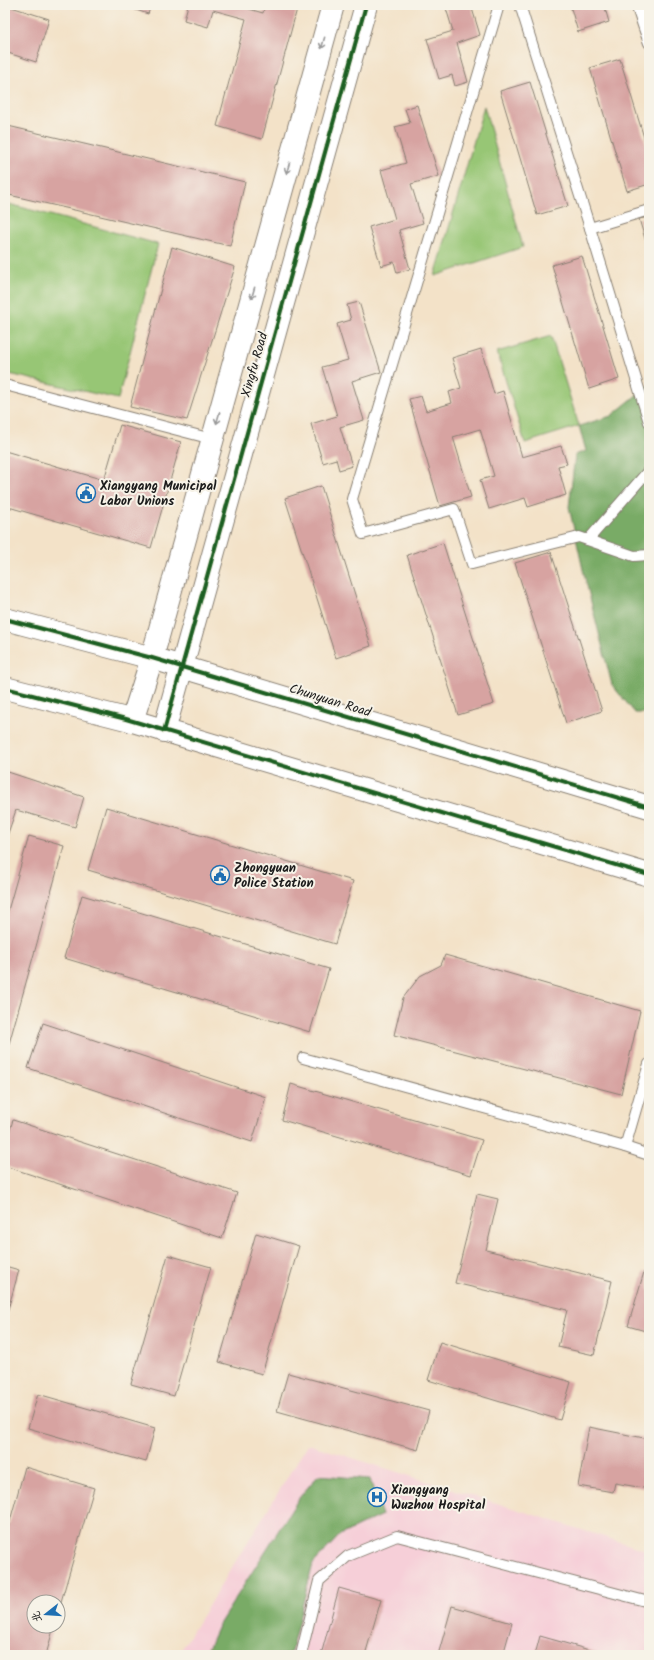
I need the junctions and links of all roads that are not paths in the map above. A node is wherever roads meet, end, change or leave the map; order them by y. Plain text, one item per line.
1 (333, 5) edge
2 (366, 5) edge
3 (499, 5) edge
4 (520, 5) edge
5 (636, 5) edge
6 (649, 43) edge
7 (649, 210) edge
8 (590, 228) junction
9 (5, 385) edge
10 (649, 422) edge
11 (212, 439) junction
12 (649, 470) edge
13 (588, 540) junction
14 (649, 555) edge
15 (5, 619) edge
16 (152, 658) junction
17 (181, 667) junction
18 (5, 688) edge
19 (132, 721) junction
20 (164, 731) junction
21 (649, 806) edge
22 (649, 875) edge
23 (303, 1058) dead end
24 (649, 1064) edge
25 (625, 1147) junction
26 (649, 1155) edge
27 (649, 1602) edge
28 (301, 1655) edge

1 -> 11 street, Xingfu Road
2 - 17 street, Xingfu Road
3 - 13 lane
4 - 8 lane
5 - 6 lane
7 - 8 lane
8 - 10 lane
9 - 11 lane
11 - 16 street, Xingfu Road
12 - 13 lane
13 - 14 lane
15 - 16 street, Chunyuan Road
16 - 17 street, Chunyuan Road
16 - 19 street, Xingfu Road
17 - 20 street, Xingfu Road
17 - 21 street, Chunyuan Road
18 - 19 street
19 - 20 street
20 - 22 street
23 - 25 lane
24 - 25 lane
25 - 26 lane
27 - 28 lane

